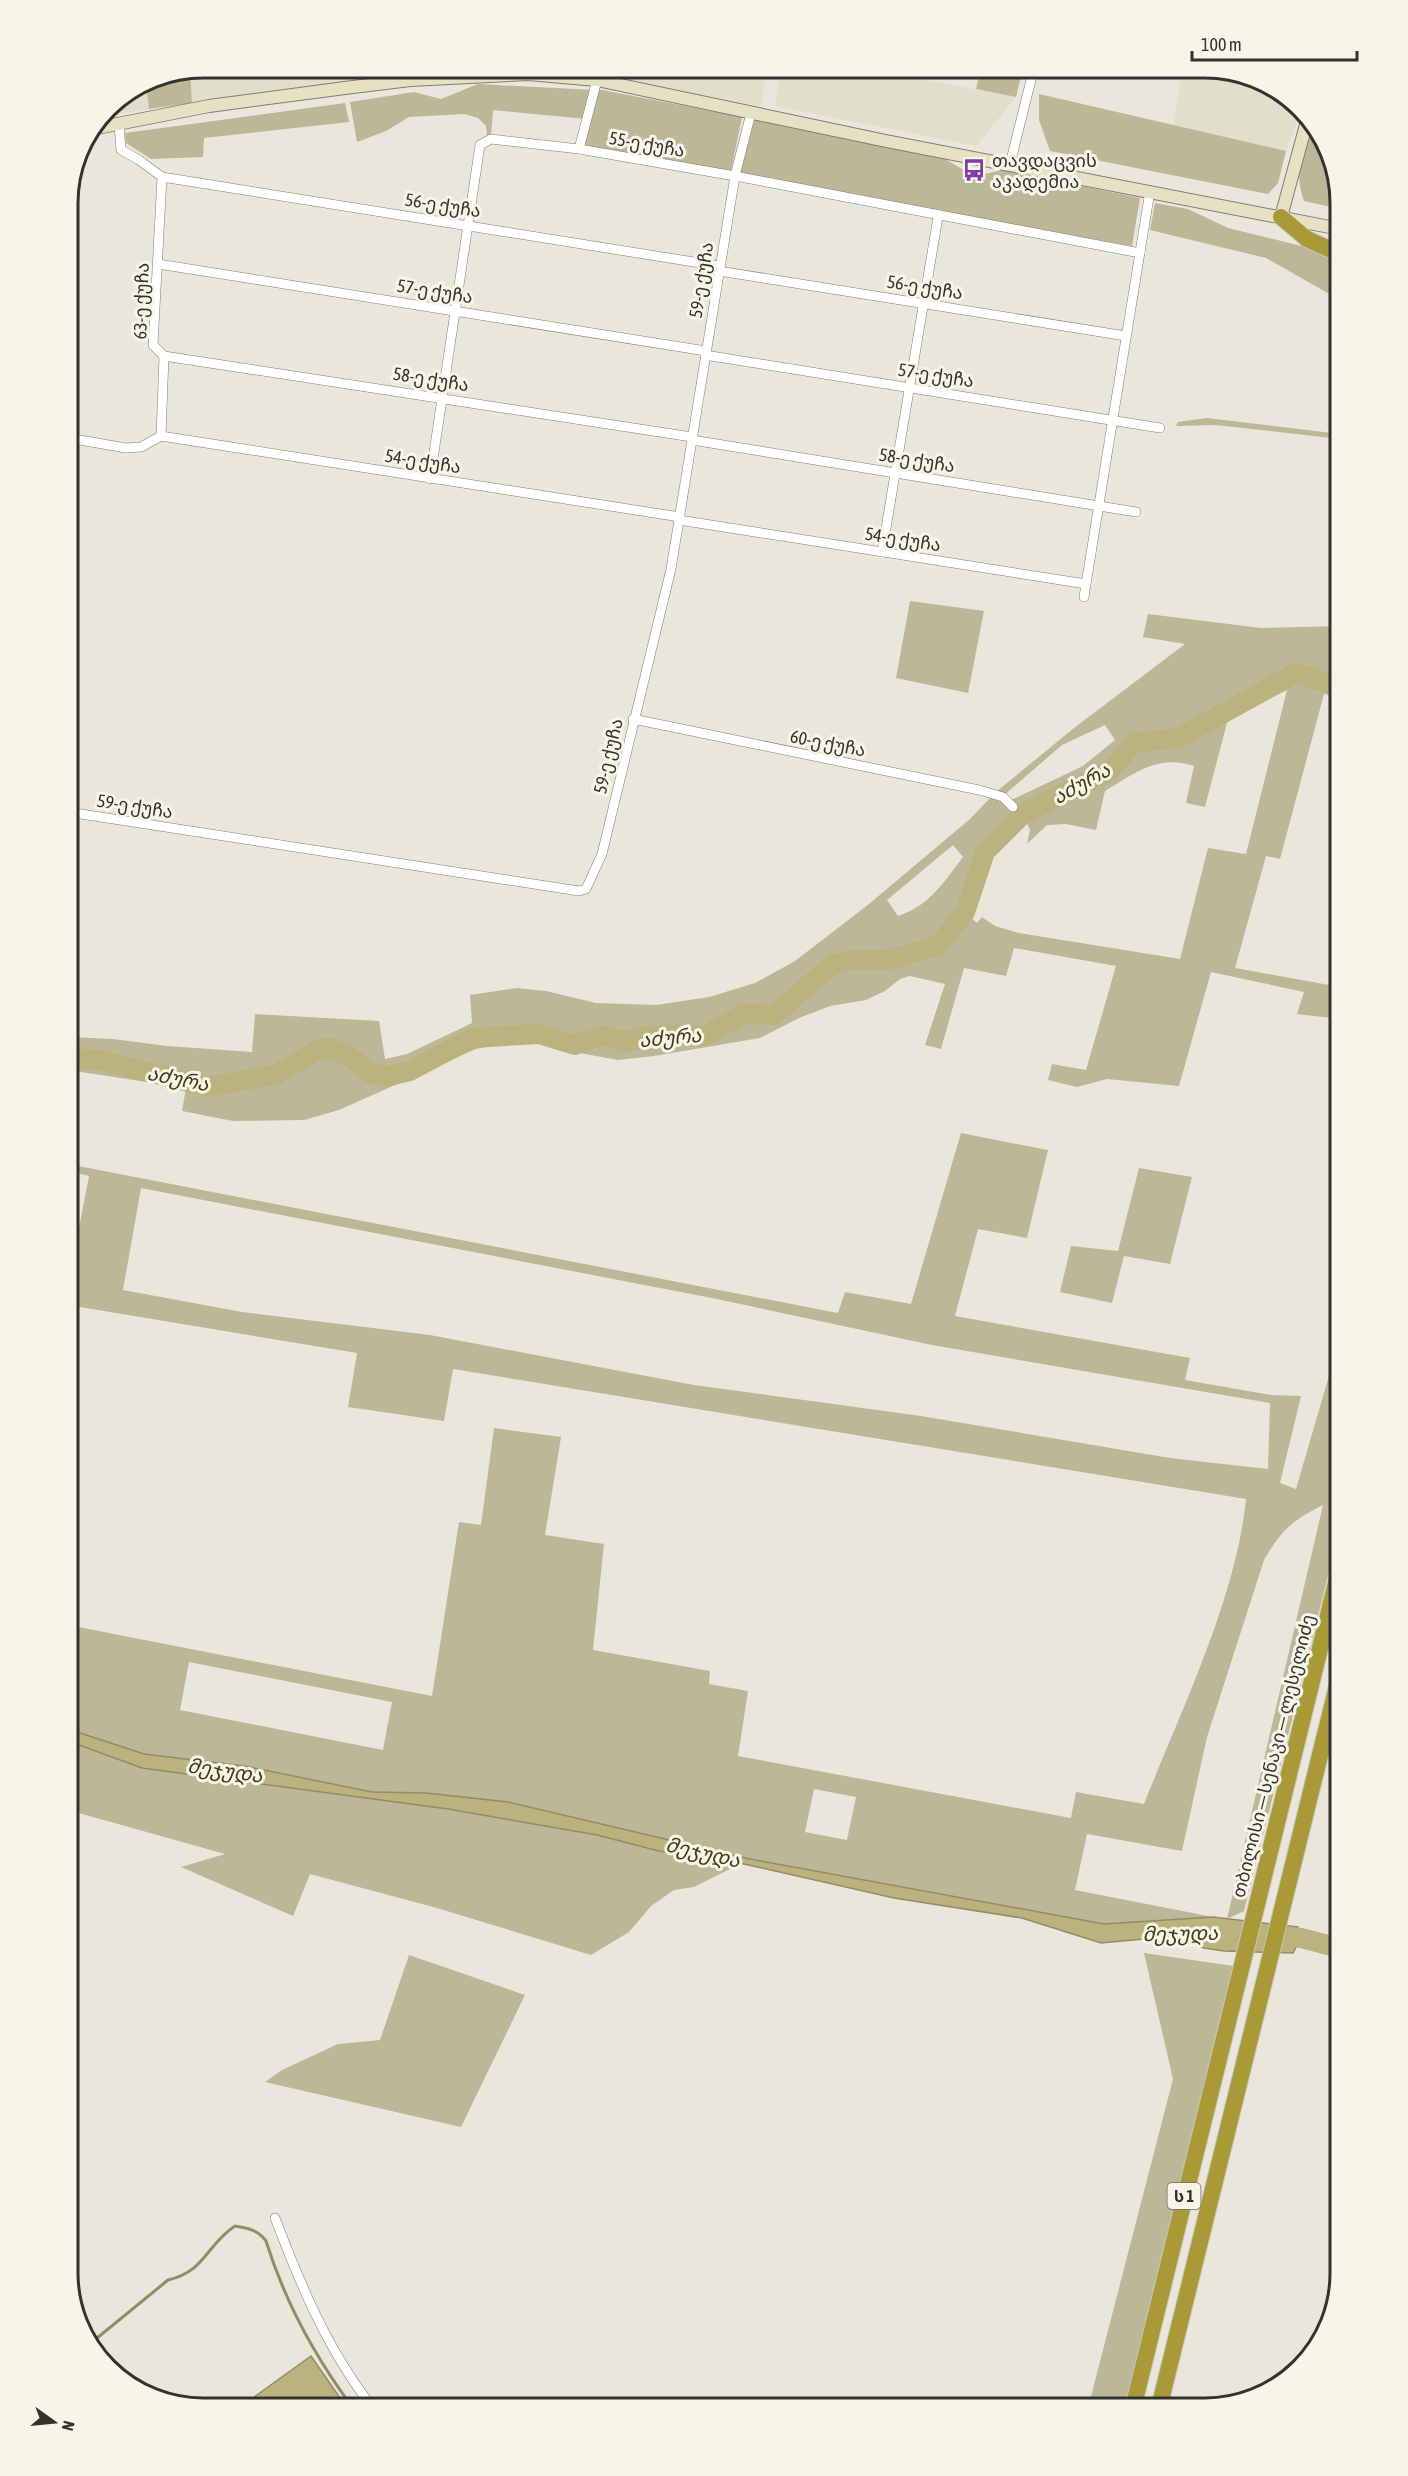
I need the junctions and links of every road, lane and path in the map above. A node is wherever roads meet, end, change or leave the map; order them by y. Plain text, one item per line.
1 (386, 78) edge
2 (574, 78) edge
3 (1032, 78) edge
4 (597, 80) junction
5 (751, 113) junction
6 (119, 125) junction
7 (104, 127) edge
8 (1305, 129) edge
9 (579, 149) junction
10 (1010, 164) junction
11 (735, 176) junction
12 (162, 177) junction
13 (1150, 191) junction
14 (938, 217) junction
15 (1281, 217) junction
16 (467, 226) junction
17 (1330, 227) edge
18 (1330, 249) edge
19 (1140, 253) junction
20 (158, 264) junction
21 (719, 268) junction
22 (923, 303) junction
23 (455, 311) junction
24 (1126, 336) junction
25 (706, 353) junction
26 (164, 356) junction
27 (909, 387) junction
28 (442, 397) junction
29 (1113, 420) junction
30 (1160, 428) dead end
31 (161, 436) junction
32 (692, 439) junction
33 (78, 440) edge
34 (895, 473) junction
35 (430, 478) junction
36 (1099, 505) junction
37 (1136, 512) dead end
38 (680, 519) junction
39 (882, 552) junction
40 (1086, 584) junction
41 (1084, 597) dead end
42 (633, 719) junction
43 (1013, 807) dead end
44 (78, 814) edge
45 (1330, 1610) edge
46 (1330, 1717) edge
47 (275, 2218) dead end
48 (365, 2398) edge
49 (1136, 2398) edge
50 (1162, 2398) edge

1 - 6 main road
2 - 4 main road
3 - 10 street
4 - 5 main road
4 - 9 street
5 - 10 main road
5 - 11 street, 59-ე ქუჩა
6 - 7 main road
6 - 12 street
8 - 15 main road
9 - 11 street, 55-ე ქუჩა
9 - 16 street, 55-ე ქუჩა
10 - 13 main road
11 - 14 street, 55-ე ქუჩა
11 - 21 street, 59-ე ქუჩა
12 - 16 street, 56-ე ქუჩა
12 - 20 street, 63-ე ქუჩა
13 - 15 main road
13 - 19 street
14 - 19 street, 55-ე ქუჩა
14 - 22 street
15 - 17 main road
15 - 18 highway
16 - 21 street, 56-ე ქუჩა
16 - 23 street, 55-ე ქუჩა
19 - 24 street
20 - 23 street, 57-ე ქუჩა
20 - 26 street, 63-ე ქუჩა
21 - 22 street, 56-ე ქუჩა
21 - 25 street, 59-ე ქუჩა
22 - 24 street, 56-ე ქუჩა
22 - 27 street
23 - 25 street, 57-ე ქუჩა
23 - 28 street, 55-ე ქუჩა
24 - 29 street
25 - 27 street, 57-ე ქუჩა
25 - 32 street, 59-ე ქუჩა
26 - 28 street, 58-ე ქუჩა
26 - 31 street, 63-ე ქუჩა
27 - 29 street, 57-ე ქუჩა
27 - 34 street
28 - 32 street, 58-ე ქუჩა
28 - 35 street, 55-ე ქუჩა
29 - 30 street, 57-ე ქუჩა
29 - 36 street
31 - 33 street
31 - 35 street, 54-ე ქუჩა
32 - 34 street, 58-ე ქუჩა
32 - 38 street, 59-ე ქუჩა
34 - 36 street, 58-ე ქუჩა
34 - 39 street
35 - 38 street, 54-ე ქუჩა
36 - 37 street, 58-ე ქუჩა
36 - 40 street
38 - 39 street, 54-ე ქუჩა
38 - 42 street, 59-ე ქუჩა
39 - 40 street, 54-ე ქუჩა
40 - 41 street
42 - 43 street, 60-ე ქუჩა
42 - 44 street, 59-ე ქუჩა
45 - 49 highway, თბილისი — სენაკი — ლესელიძე / ს 1
46 - 50 highway, ს 1
47 - 48 street

